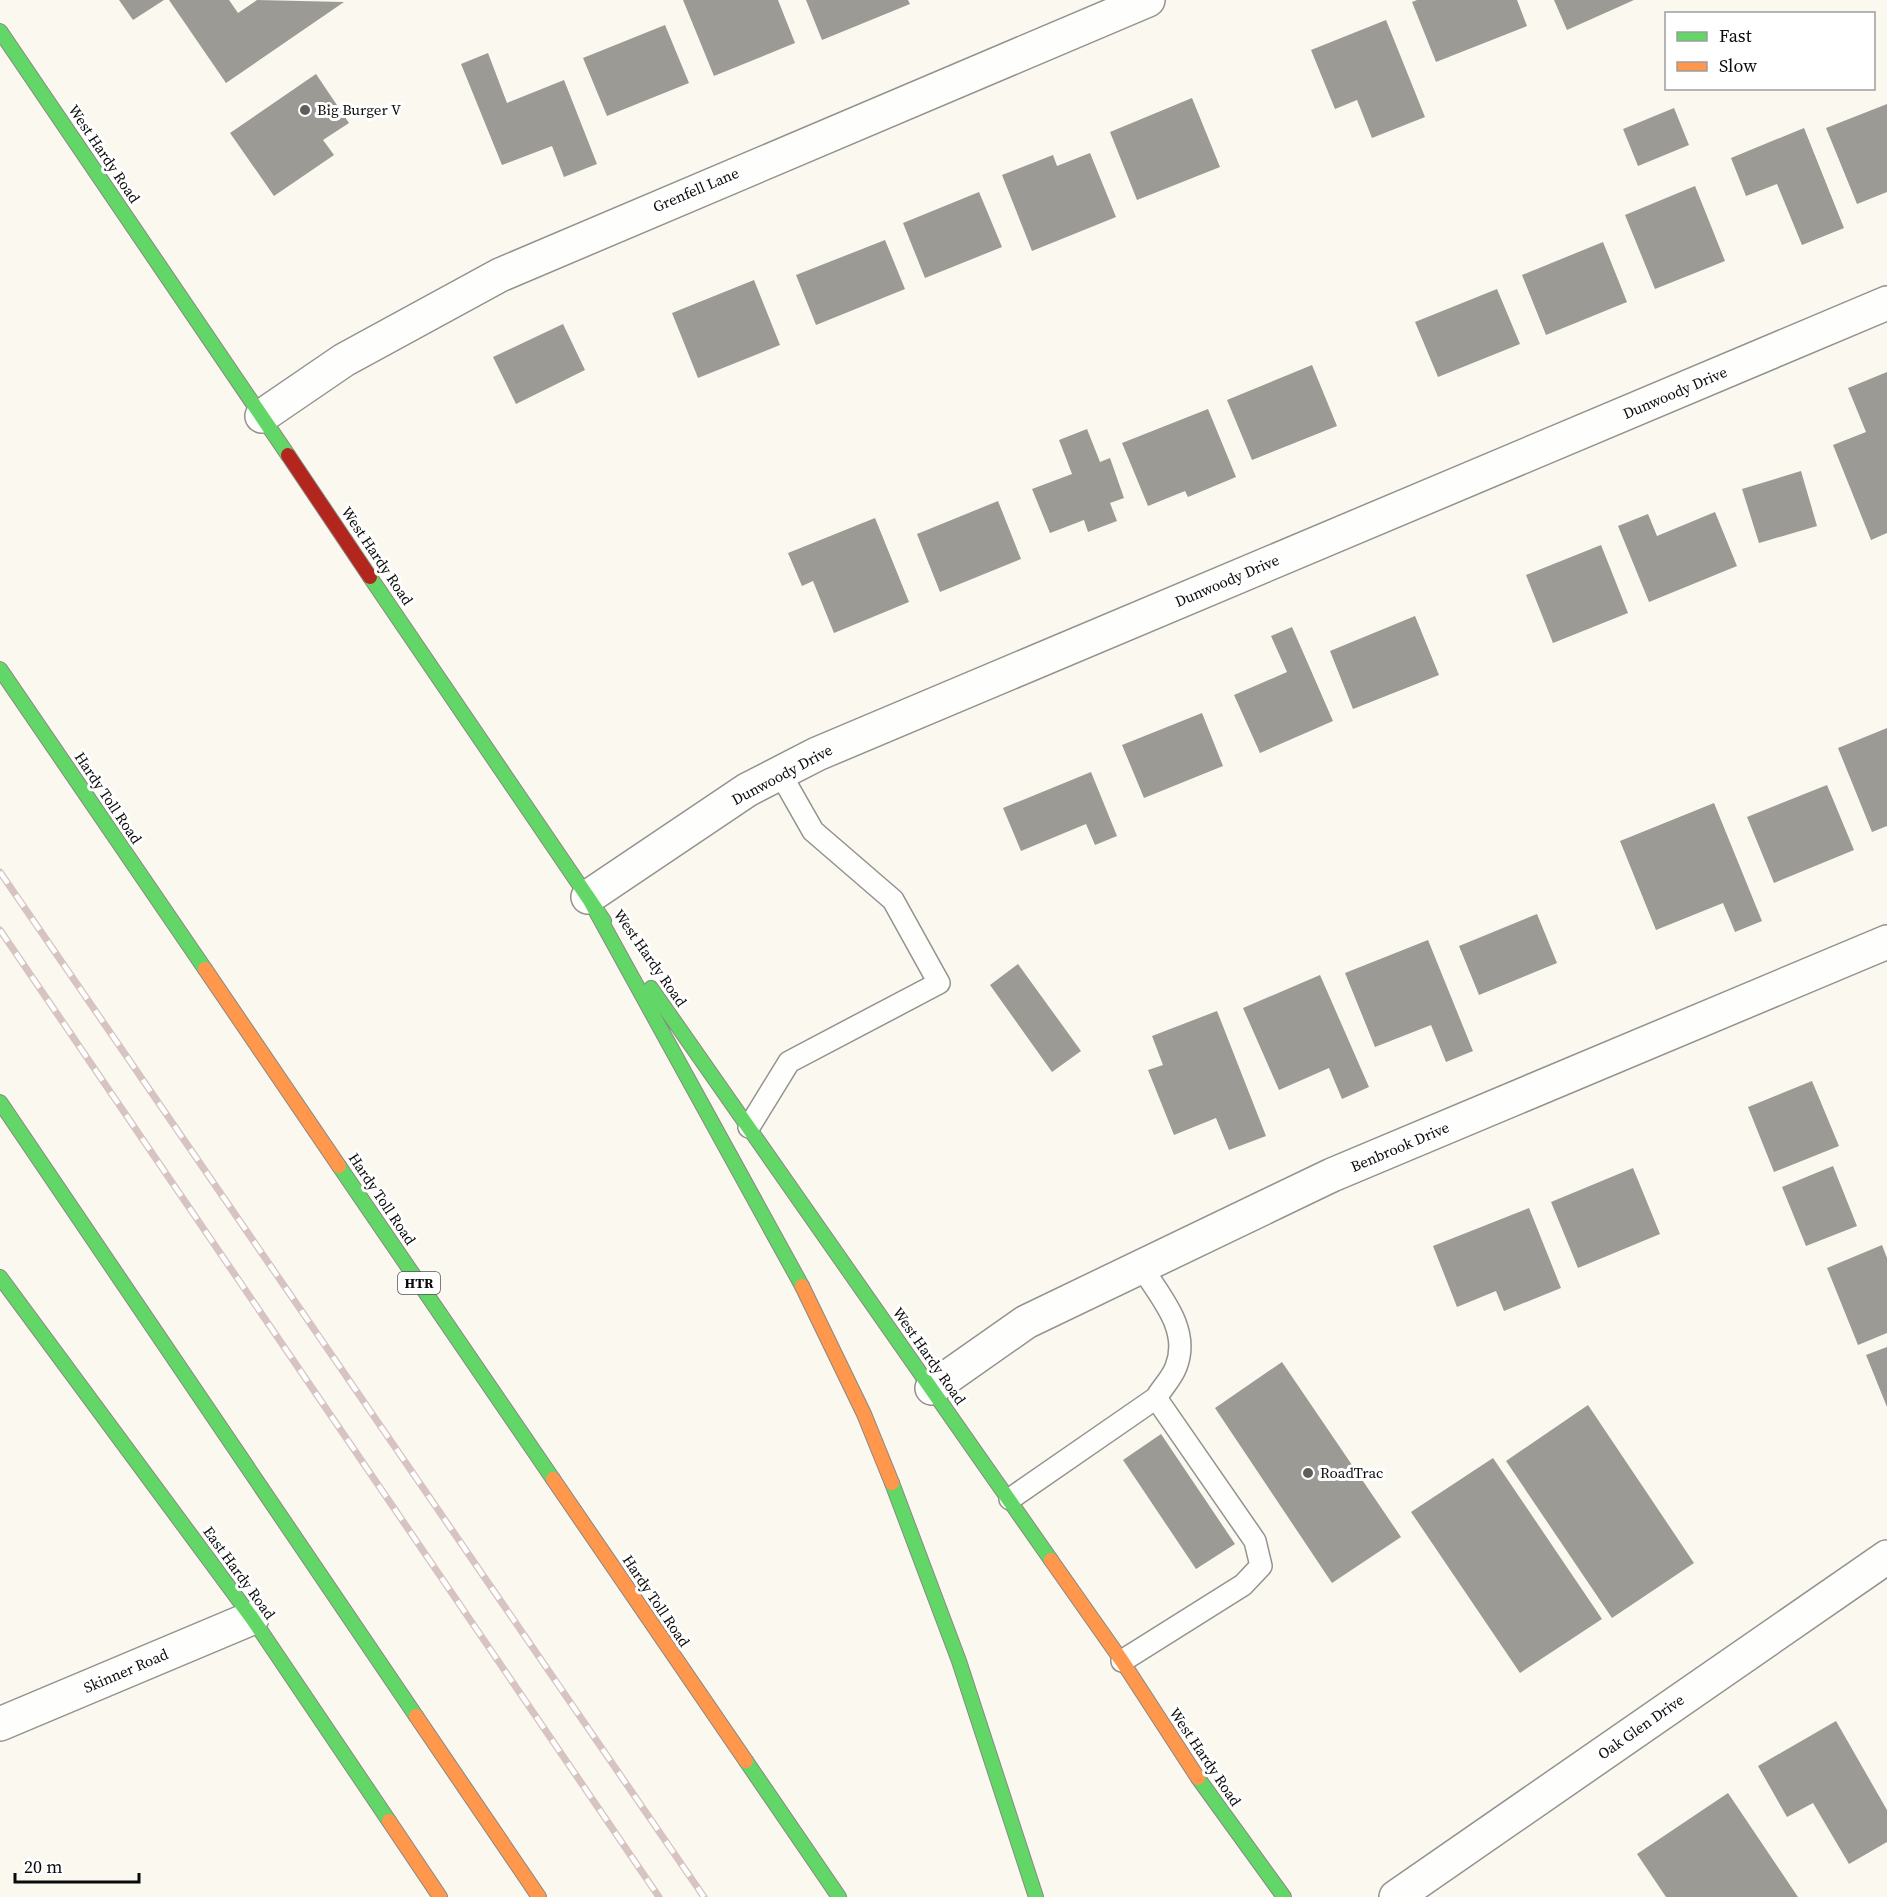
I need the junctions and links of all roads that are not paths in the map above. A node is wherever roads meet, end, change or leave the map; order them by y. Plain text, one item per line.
1 (1148, 0) edge
2 (0, 31) edge
3 (1887, 303) edge
4 (262, 416) junction
5 (0, 669) edge
6 (780, 773) junction
7 (588, 897) junction
8 (1887, 942) edge
9 (0, 1102) edge
10 (749, 1127) junction
11 (1141, 1266) junction
12 (0, 1277) edge
13 (932, 1388) junction
14 (1156, 1398) junction
15 (1010, 1499) junction
16 (1887, 1557) edge
17 (252, 1618) junction
18 (1122, 1661) junction
19 (0, 1724) edge
20 (440, 1897) edge
21 (539, 1897) edge
22 (839, 1897) edge
23 (1036, 1897) edge
24 (1284, 1897) edge
25 (1396, 1897) edge

1 - 4 street, Grenfell Lane
2 - 4 main road, West Hardy Road
3 - 6 street, Dunwoody Drive
4 - 7 main road, West Hardy Road
5 - 22 main road, Hardy Toll Road / HTR
6 - 7 street, Dunwoody Drive
6 - 10 lane
7 - 10 main road, West Hardy Road
7 - 23 main road
8 - 11 street, Benbrook Drive
9 - 21 main road
10 - 13 main road, West Hardy Road
11 - 13 street, Benbrook Drive
11 - 14 lane
12 - 17 main road, East Hardy Road
13 - 15 main road, West Hardy Road
14 - 15 lane
14 - 18 lane
15 - 18 main road, West Hardy Road
16 - 25 street, Oak Glen Drive
17 - 19 street, Skinner Road
17 - 20 main road, East Hardy Road
18 - 24 main road, West Hardy Road

